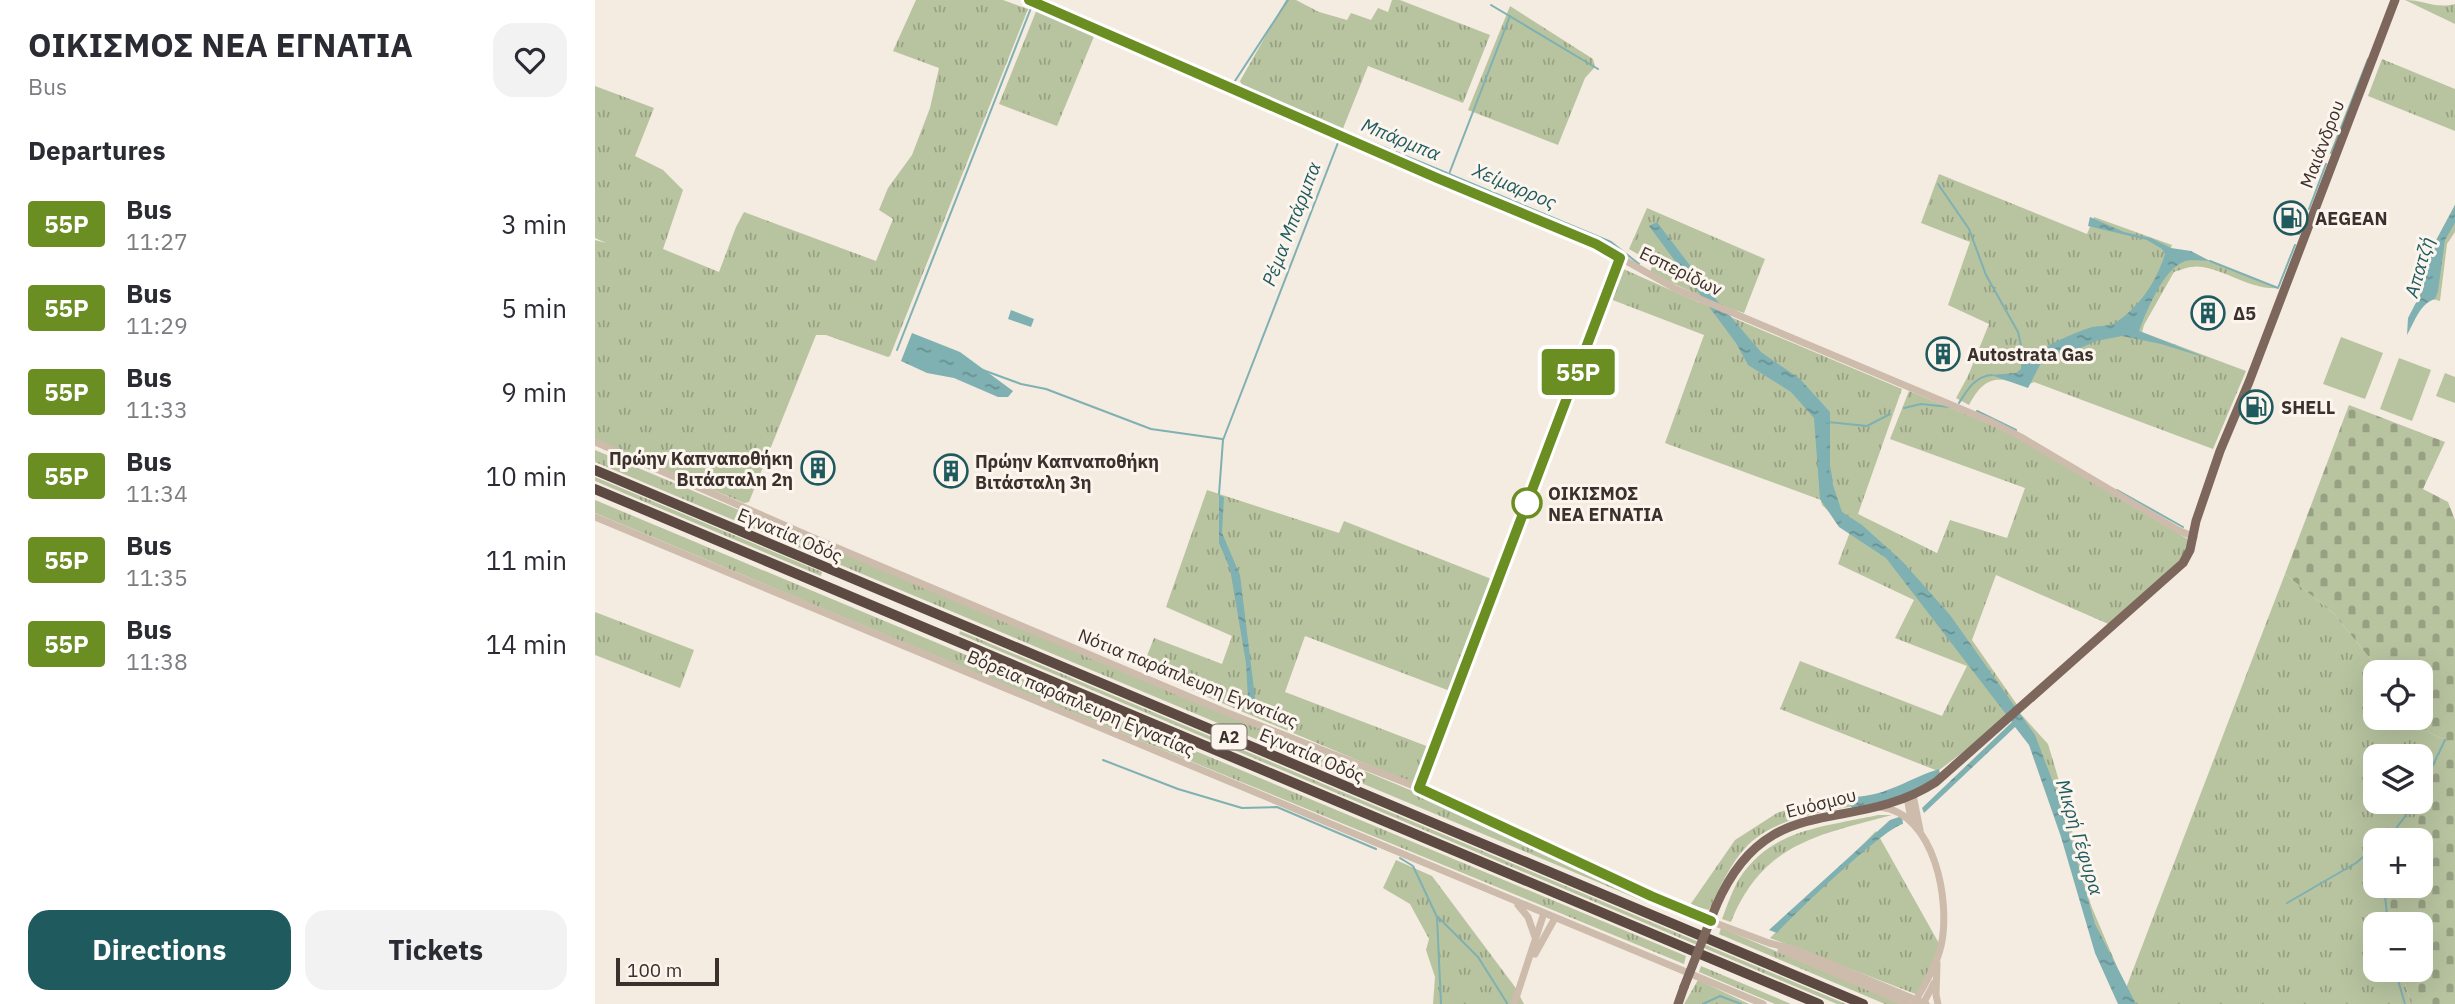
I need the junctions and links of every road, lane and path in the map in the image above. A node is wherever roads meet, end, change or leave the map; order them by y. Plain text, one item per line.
1 (1030, 0) edge
2 (2395, 0) edge
3 (595, 442) edge
4 (595, 470) edge
5 (595, 489) edge
6 (595, 517) edge
7 (2194, 537) junction
8 (1910, 796) junction
9 (1873, 806) junction
10 (1911, 819) junction
11 (1920, 831) junction
12 (1515, 901) junction
13 (1544, 913) junction
14 (1555, 918) junction
15 (1536, 938) junction
16 (1937, 962) junction
17 (1529, 965) junction
18 (1937, 976) junction
19 (1919, 1003) edge
20 (1514, 1004) edge
21 (1678, 1004) edge
22 (1763, 1004) edge
23 (1819, 1004) edge
24 (1863, 1004) edge
25 (1938, 1004) edge

1 - 7 street, Εσπερίδων
2 - 7 main road, Μαιάνδρου
3 - 19 street, Νότια παράπλευρη Εγνατίας
4 - 24 highway, Εγνατία Οδός / Α2
5 - 23 highway, Εγνατία Οδός / Α2
6 - 12 street, Βόρεια παράπλευρη Εγνατίας
7 - 8 main road, Ευόσμου
8 - 9 main road, Ευόσμου
8 - 10 street
8 - 11 street
9 - 10 street
9 - 21 main road, Ευόσμου, bridge
10 - 11 street
11 - 16 street
12 - 13 street, Βόρεια παράπλευρη Εγνατίας
12 - 15 street
13 - 14 street, Βόρεια παράπλευρη Εγνατίας
13 - 15 street
14 - 17 street
14 - 22 street, Βόρεια παράπλευρη Εγνατίας
15 - 17 street
16 - 18 street
16 - 19 street
17 - 20 street
18 - 19 street
18 - 25 street

